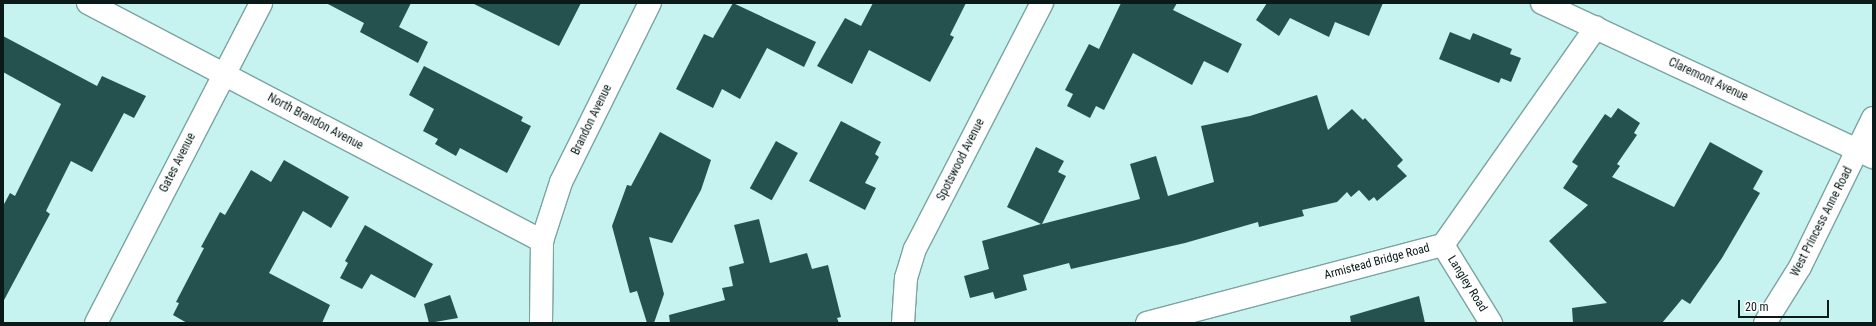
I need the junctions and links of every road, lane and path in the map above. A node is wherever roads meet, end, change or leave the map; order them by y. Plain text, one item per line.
1 (88, 3) edge
2 (261, 3) edge
3 (650, 3) edge
4 (1042, 3) edge
5 (1542, 3) edge
6 (1596, 27) junction
7 (224, 74) junction
8 (1873, 118) edge
9 (1865, 154) edge
10 (542, 241) junction
11 (1443, 245) junction
12 (96, 323) edge
13 (541, 323) edge
14 (902, 323) edge
15 (1147, 323) edge
16 (1491, 323) edge
17 (1764, 323) edge

1 - 7 street, North Brandon Avenue
2 - 7 street, Gates Avenue
3 - 10 street, Brandon Avenue
4 - 14 street, Spotswood Avenue
5 - 6 street, Claremont Avenue
6 - 9 street, Claremont Avenue
6 - 11 street, Armistead Bridge Road
7 - 10 street, North Brandon Avenue
7 - 12 street, Gates Avenue
8 - 9 street, West Princess Anne Road
9 - 17 street, West Princess Anne Road
10 - 13 street, Brandon Avenue
11 - 15 street, Armistead Bridge Road
11 - 16 street, Langley Road

